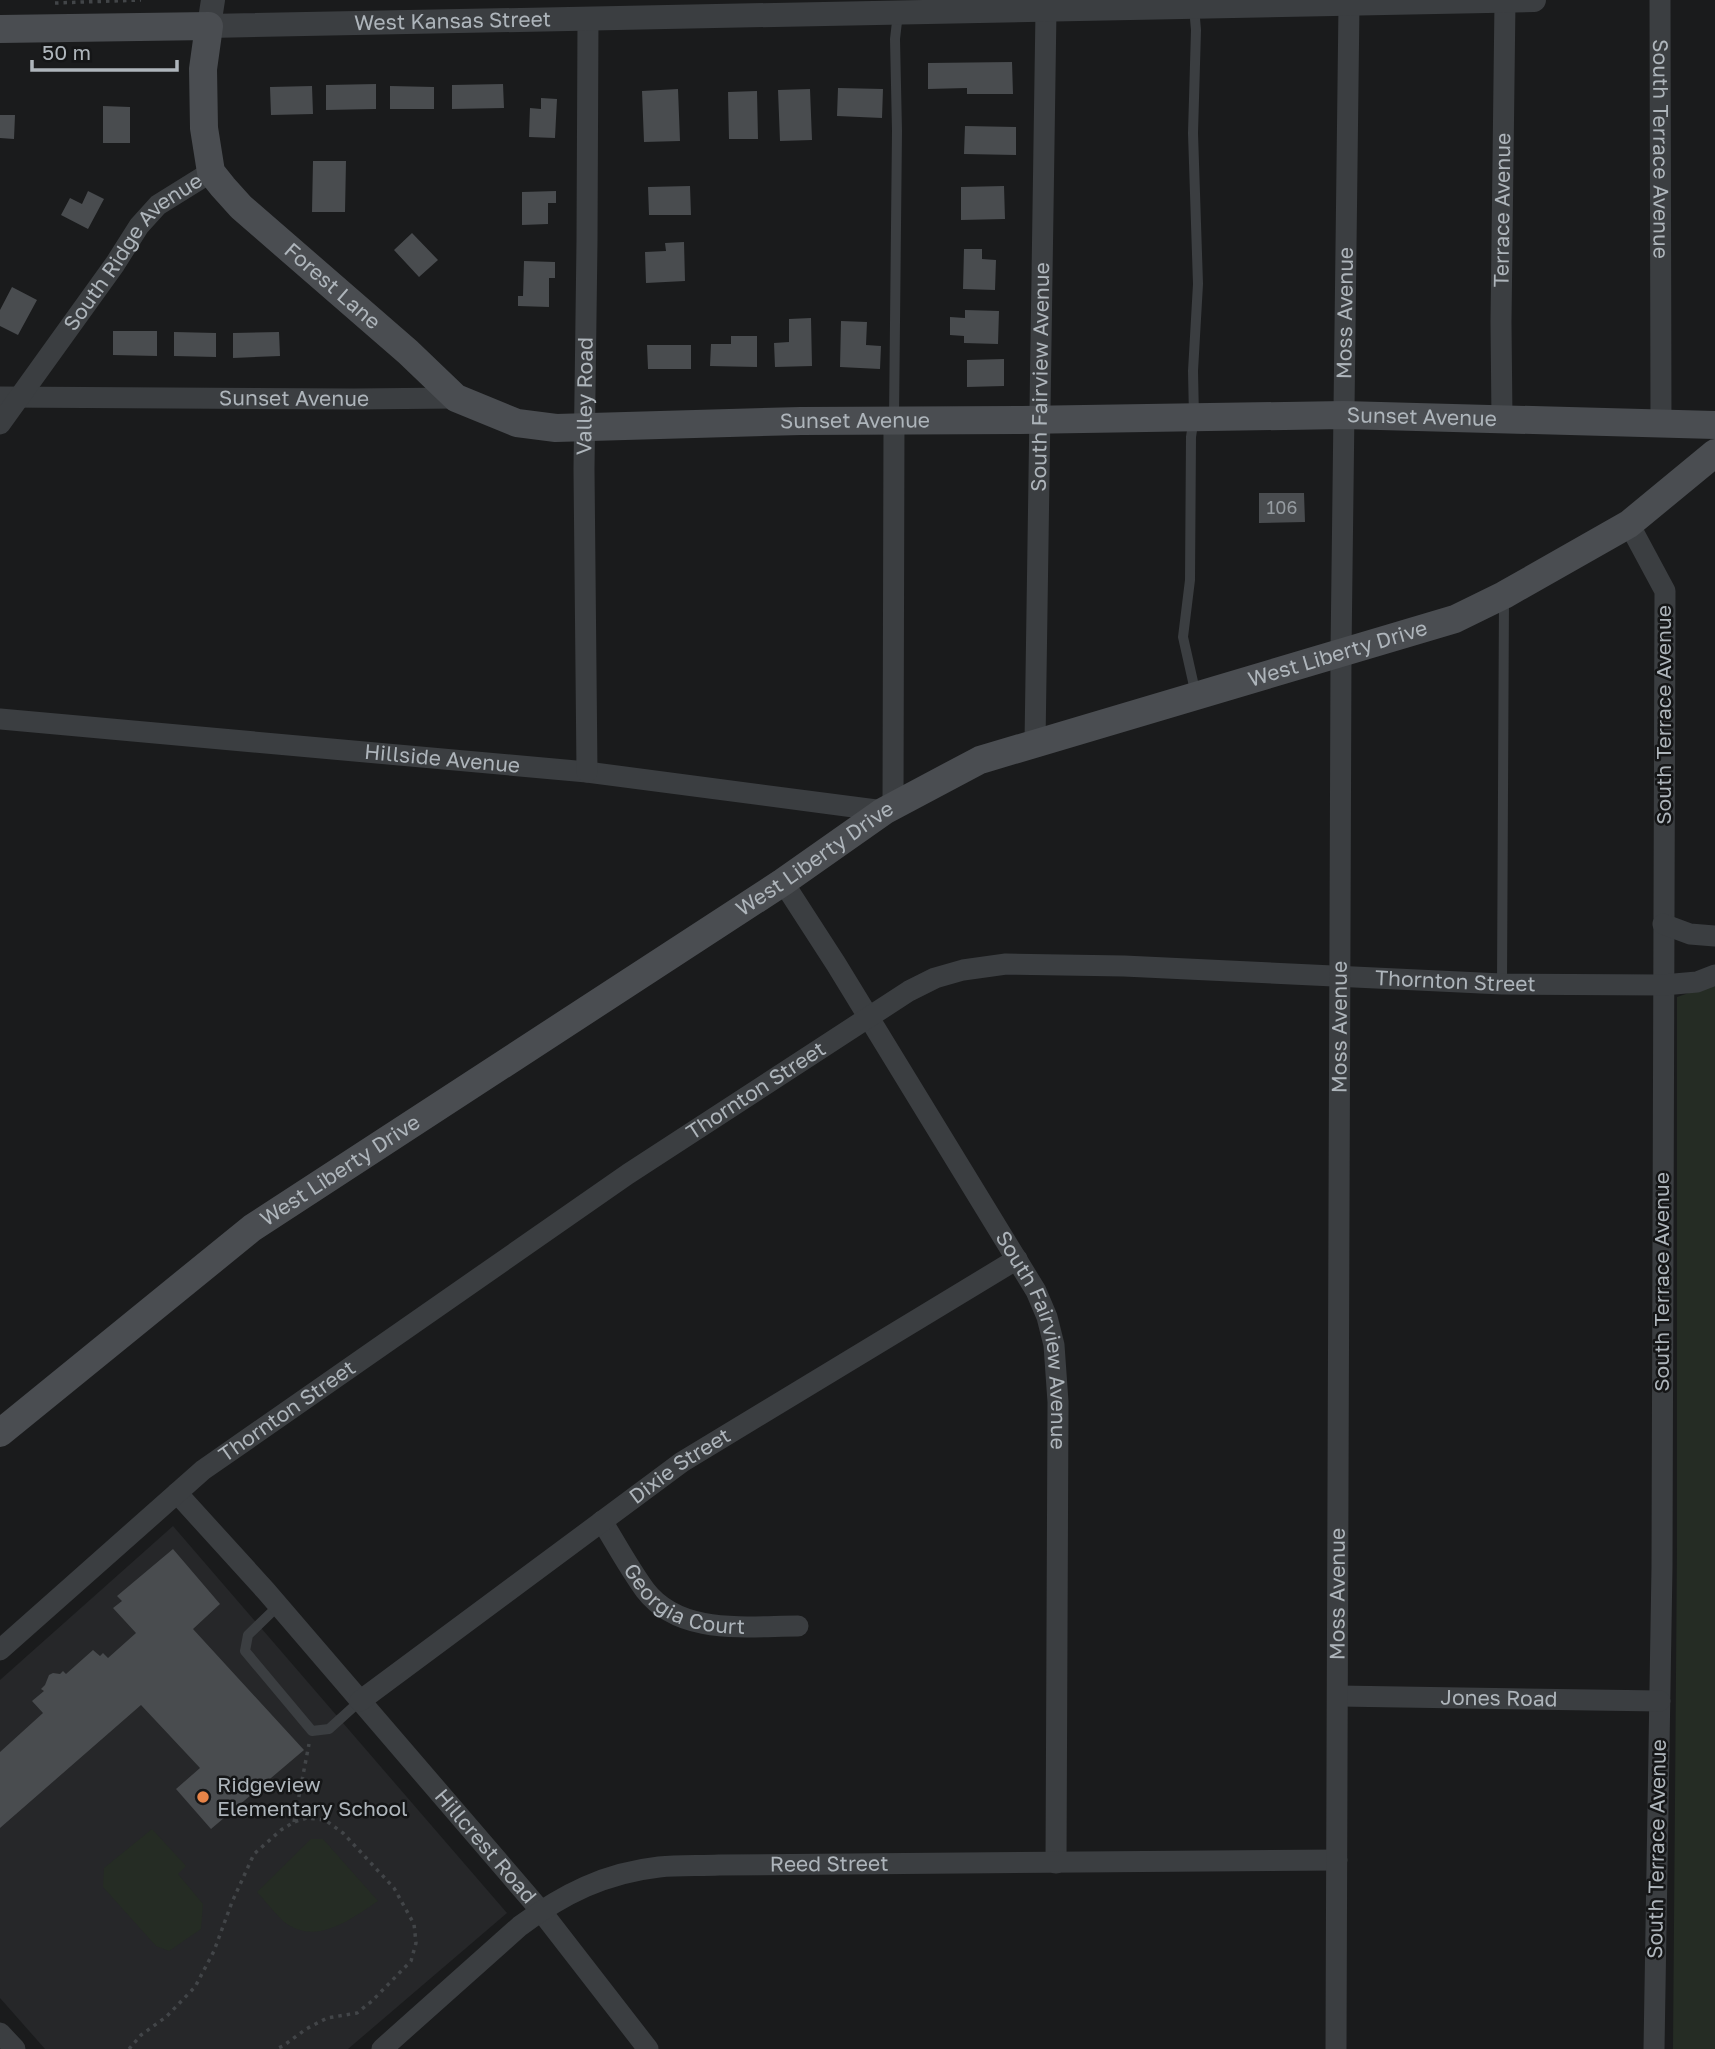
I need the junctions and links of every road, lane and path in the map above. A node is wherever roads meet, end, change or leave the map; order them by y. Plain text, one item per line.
1 (141, 0) edge
2 (1534, 0) edge
3 (1660, 0) edge
4 (1505, 1) edge
5 (51, 3) dead end
6 (1349, 4) junction
7 (1046, 5) edge
8 (1194, 7) junction
9 (211, 13) edge
10 (898, 13) junction
11 (588, 18) junction
12 (0, 29) edge
13 (211, 172) junction
14 (9, 397) edge
15 (456, 398) junction
16 (1344, 415) junction
17 (1194, 417) junction
18 (894, 420) junction
19 (1041, 420) junction
20 (1502, 420) junction
21 (0, 424) edge
22 (1661, 424) junction
23 (1715, 425) edge
24 (584, 427) junction
25 (1715, 453) edge
26 (1629, 524) junction
27 (1504, 595) junction
28 (1341, 653) junction
29 (1197, 696) junction
30 (0, 719) edge
31 (1035, 743) junction
32 (587, 772) junction
33 (888, 808) junction
34 (783, 882) junction
35 (1663, 924) junction
36 (1715, 936) edge
37 (1715, 975) edge
38 (1340, 977) junction
39 (1502, 984) junction
40 (1663, 985) junction
41 (869, 1017) junction
42 (1017, 1259) junction
43 (0, 1433) edge
44 (177, 1493) junction
45 (602, 1521) junction
46 (278, 1606) junction
47 (798, 1626) dead end
48 (0, 1650) edge
49 (1338, 1696) junction
50 (360, 1700) junction
51 (1660, 1702) junction
52 (312, 1731) junction
53 (294, 1822) junction
54 (1337, 1860) junction
55 (1056, 1863) junction
56 (541, 1910) junction
57 (0, 2033) edge
58 (15, 2049) edge
59 (130, 2049) edge
60 (276, 2049) edge
61 (382, 2049) edge
62 (648, 2049) edge
63 (1336, 2049) edge
64 (1654, 2049) edge

1 - 5 path
2 - 4 street, West Kansas Street
3 - 22 street, South Terrace Avenue
4 - 6 street, West Kansas Street
4 - 20 street, Terrace Avenue
6 - 8 street, West Kansas Street
6 - 16 street, Moss Avenue
7 - 8 street, West Kansas Street
7 - 10 street, West Kansas Street
7 - 19 street, South Fairview Avenue
8 - 17 lane
9 - 11 street, West Kansas Street
9 - 12 main road, West Kansas Street
9 - 13 main road, South Ridge Avenue
10 - 11 street, West Kansas Street
10 - 18 lane
11 - 24 street, Valley Road
13 - 14 street, South Ridge Avenue
13 - 15 main road, Forest Lane
14 - 15 street, Sunset Avenue
14 - 21 street, South Ridge Avenue
15 - 24 main road, Sunset Avenue
16 - 17 main road, Sunset Avenue
16 - 20 main road, Sunset Avenue
16 - 28 street, Moss Avenue
17 - 19 main road, Sunset Avenue
17 - 29 lane
18 - 19 main road, Sunset Avenue
18 - 24 main road, Sunset Avenue
18 - 33 street
19 - 31 street, South Fairview Avenue
20 - 22 main road, Sunset Avenue
22 - 23 main road, Sunset Avenue
24 - 32 street, Valley Road
25 - 26 main road, West Liberty Drive
26 - 27 main road, West Liberty Drive
26 - 35 street, South Terrace Avenue
27 - 28 main road, West Liberty Drive
27 - 39 lane
28 - 29 main road, West Liberty Drive
28 - 38 street, Moss Avenue
29 - 31 main road, West Liberty Drive
30 - 32 street, Hillside Avenue
31 - 33 main road, West Liberty Drive
32 - 33 street, Hillside Avenue
33 - 34 main road, West Liberty Drive
34 - 41 street, South Fairview Avenue
34 - 43 main road, West Liberty Drive
35 - 36 street
35 - 40 street, South Terrace Avenue
37 - 40 street, Thornton Street
38 - 39 street, Thornton Street
38 - 41 street, Thornton Street
38 - 49 street, Moss Avenue
39 - 40 street, Thornton Street
40 - 51 street, South Terrace Avenue
41 - 42 street, South Fairview Avenue
41 - 44 street, Thornton Street
42 - 45 street, Dixie Street
42 - 55 street, South Fairview Avenue
44 - 46 street, Hillcrest Road
44 - 48 street, Thornton Street
45 - 47 street, Georgia Court
45 - 50 street, Dixie Street
46 - 50 street, Hillcrest Road
46 - 52 lane
49 - 51 street, Jones Road
49 - 54 street, Moss Avenue
50 - 52 lane
50 - 56 street, Hillcrest Road
51 - 64 street, South Terrace Avenue
52 - 53 path
53 - 59 path
53 - 60 path
54 - 55 street, Reed Street
54 - 63 street, Moss Avenue
55 - 56 street, Reed Street
56 - 61 street, Reed Street
56 - 62 street, Hillcrest Road
57 - 58 street

